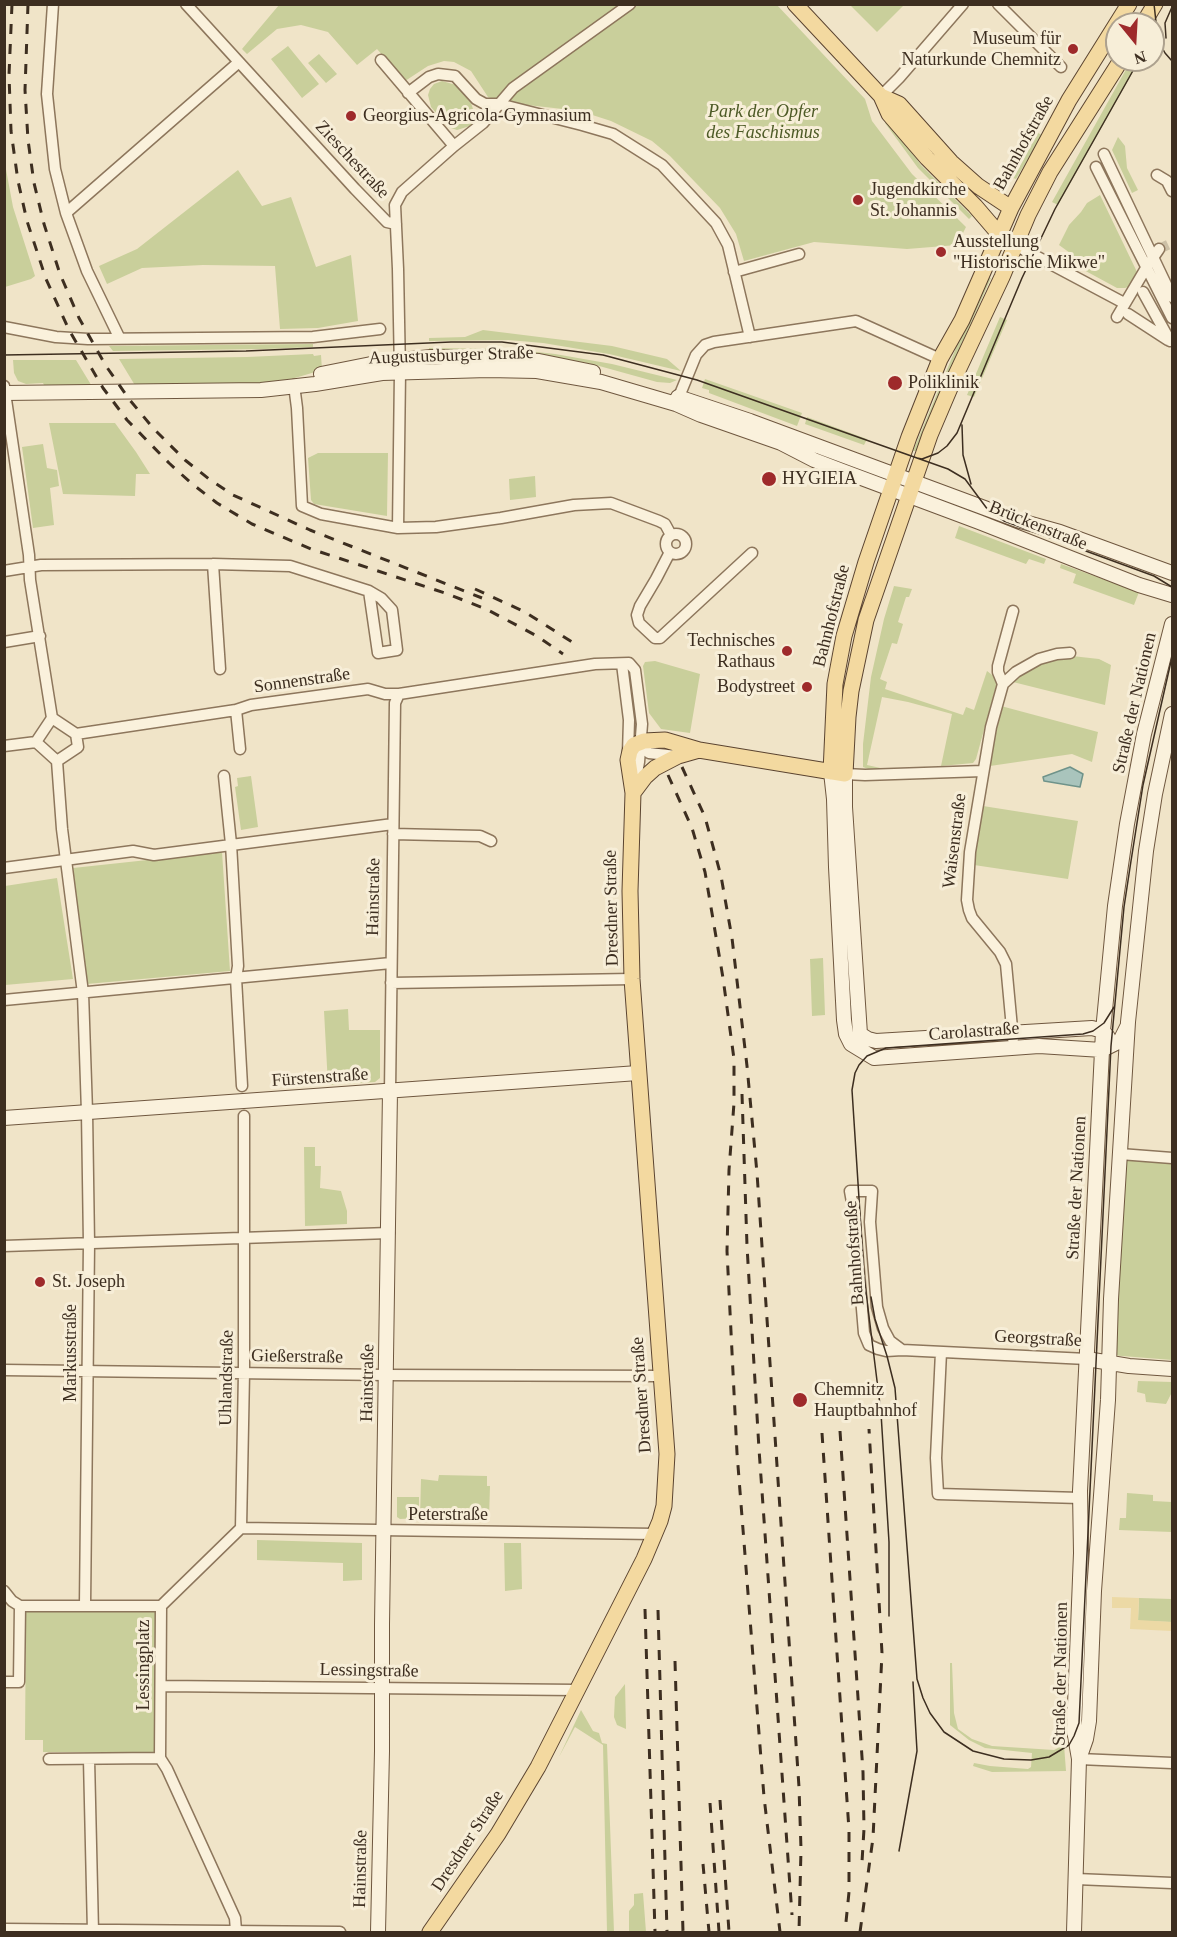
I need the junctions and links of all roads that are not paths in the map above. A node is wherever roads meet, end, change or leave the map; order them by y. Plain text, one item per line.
1 (53, 4) edge
2 (186, 4) edge
3 (630, 4) edge
4 (795, 4) edge
5 (963, 4) edge
6 (998, 4) edge
7 (1129, 4) edge
8 (381, 60) dead end
9 (239, 62) junction
10 (1061, 67) dead end
11 (1112, 72) edge
12 (408, 93) junction
13 (881, 96) junction
14 (499, 104) junction
15 (454, 146) junction
16 (1104, 154) dead end
17 (1096, 167) dead end
18 (1157, 175) dead end
19 (1173, 191) edge
20 (1011, 208) junction
21 (66, 213) junction
22 (1028, 215) junction
23 (396, 224) junction
24 (1006, 231) junction
25 (1017, 246) junction
26 (1156, 253) junction
27 (799, 254) dead end
28 (1146, 268) junction
29 (734, 272) junction
30 (1143, 292) dead end
31 (1173, 297) edge
32 (1126, 308) junction
33 (1117, 317) dead end
34 (1173, 318) edge
35 (4, 327) edge
36 (399, 327) junction
37 (119, 337) junction
38 (750, 337) junction
39 (1171, 342) edge
40 (940, 359) junction
41 (400, 366) junction
42 (294, 385) junction
43 (5, 390) edge
44 (678, 401) junction
45 (893, 481) junction
46 (914, 481) junction
47 (909, 496) junction
48 (398, 528) junction
49 (671, 535) junction
50 (670, 552) junction
51 (752, 553) dead end
52 (213, 564) junction
53 (29, 566) junction
54 (4, 571) edge
55 (1173, 573) edge
56 (369, 591) junction
57 (1173, 595) edge
58 (1013, 611) dead end
59 (1173, 624) edge
60 (40, 636) junction
61 (4, 642) edge
62 (1070, 653) dead end
63 (622, 664) junction
64 (220, 669) dead end
65 (1003, 684) junction
66 (399, 694) junction
67 (236, 710) junction
68 (1173, 714) edge
69 (52, 718) junction
70 (629, 725) junction
71 (76, 734) junction
72 (36, 742) junction
73 (640, 744) junction
74 (4, 746) edge
75 (240, 749) dead end
76 (699, 750) junction
77 (678, 756) junction
78 (628, 760) junction
79 (57, 761) junction
80 (983, 771) junction
81 (838, 773) junction
82 (224, 776) dead end
83 (633, 793) junction
84 (393, 829) junction
85 (491, 842) dead end
86 (231, 844) junction
87 (66, 858) junction
88 (4, 868) edge
89 (391, 963) junction
90 (236, 978) junction
91 (632, 980) junction
92 (391, 983) junction
93 (83, 993) junction
94 (4, 1000) edge
95 (1128, 1022) junction
96 (1103, 1031) junction
97 (846, 1034) joint
98 (860, 1034) joint
99 (1013, 1041) junction
100 (1108, 1047) junction
101 (638, 1073) junction
102 (1124, 1074) junction
103 (242, 1086) dead end
104 (390, 1091) junction
105 (87, 1112) junction
106 (244, 1116) dead end
107 (4, 1118) edge
108 (1120, 1154) junction
109 (1173, 1158) edge
110 (388, 1233) junction
111 (244, 1237) junction
112 (88, 1244) junction
113 (4, 1246) edge
114 (902, 1350) junction
115 (941, 1353) junction
116 (1087, 1359) junction
117 (1108, 1363) junction
118 (1173, 1369) edge
119 (4, 1370) edge
120 (88, 1371) junction
121 (244, 1373) junction
122 (386, 1375) junction
123 (661, 1376) junction
124 (1080, 1498) junction
125 (241, 1528) junction
126 (384, 1531) junction
127 (655, 1533) junction
128 (4, 1591) edge
129 (85, 1605) junction
130 (20, 1606) junction
131 (161, 1606) junction
132 (4, 1682) edge
133 (160, 1686) junction
134 (383, 1688) junction
135 (577, 1690) junction
136 (160, 1758) junction
137 (49, 1759) dead end
138 (89, 1759) junction
139 (1079, 1759) junction
140 (1173, 1763) edge
141 (1076, 1879) junction
142 (1173, 1883) edge
143 (4, 1929) edge
144 (93, 1931) edge
145 (236, 1931) junction
146 (340, 1932) edge
147 (378, 1932) edge
148 (430, 1932) edge
149 (1074, 1932) edge

1 - 21 street
2 - 9 street, Zieschestraße
3 - 14 street
4 - 13 main road
5 - 13 street
6 - 10 street
7 - 20 main road, Bahnhofstraße
8 - 12 street
9 - 21 street
9 - 23 street, Zieschestraße
11 - 22 main road, Bahnhofstraße
12 - 14 street
12 - 15 street
13 - 20 main road
13 - 24 main road
14 - 15 street
14 - 29 street
15 - 23 street
16 - 26 street
17 - 28 street
18 - 19 street
20 - 24 main road, Bahnhofstraße
21 - 37 street
22 - 24 main road, Bahnhofstraße
22 - 25 main road, Bahnhofstraße
23 - 36 street
24 - 25 main road
24 - 40 main road, Bahnhofstraße
25 - 32 street
25 - 46 main road, Bahnhofstraße
26 - 28 street
26 - 31 street
27 - 29 street
28 - 32 street
28 - 34 street
29 - 38 street
30 - 39 street
32 - 33 street
32 - 39 street
35 - 37 street
36 - 37 street
36 - 41 street
38 - 40 street
38 - 44 street
40 - 45 main road, Bahnhofstraße
41 - 42 main road, Augustusburger Straße
41 - 44 main road, Augustusburger Straße
41 - 48 street
42 - 43 main road, Augustusburger Straße
42 - 48 street
43 - 53 street
44 - 45 main road, Augustusburger Straße
45 - 46 main road, Brückenstraße
45 - 47 main road, Brückenstraße
45 - 81 main road, Bahnhofstraße
46 - 47 main road, Bahnhofstraße
46 - 55 main road, Brückenstraße
47 - 57 main road, Brückenstraße
47 - 81 main road, Bahnhofstraße
48 - 49 street
49 - 50 street
49 - 50 street
50 - 51 street
52 - 53 street
52 - 56 street
52 - 64 street
53 - 54 street
53 - 60 street
56 - 56 street
58 - 65 street, Waisenstraße
59 - 96 main road, Straße der Nationen
60 - 61 street
60 - 69 street
62 - 65 street
63 - 66 street, Sonnenstraße
63 - 70 street
63 - 73 street, Dresdner Straße
65 - 80 street, Waisenstraße
66 - 67 street, Sonnenstraße
66 - 84 street, Hainstraße
67 - 71 street, Sonnenstraße
67 - 75 street
68 - 95 main road, Straße der Nationen
69 - 71 street
69 - 72 street
70 - 73 street
70 - 78 street
71 - 79 street
72 - 74 street
72 - 79 street
73 - 76 main road, Waisenstraße
73 - 77 street, Waisenstraße
73 - 78 main road, Dresdner Straße
73 - 83 street, Dresdner Straße
76 - 77 main road, Waisenstraße
76 - 81 main road, Waisenstraße
77 - 83 main road
78 - 83 main road, Dresdner Straße
79 - 87 street, Markusstraße
80 - 81 street, Waisenstraße
80 - 99 street, Waisenstraße
81 - 97 main road, Bahnhofstraße
81 - 98 main road, Bahnhofstraße
82 - 86 street
83 - 91 main road, Dresdner Straße
84 - 85 street, Hainstraße
84 - 86 street
84 - 89 street, Hainstraße
86 - 87 street
86 - 90 street
87 - 88 street
87 - 93 street, Markusstraße
89 - 90 street
89 - 92 street, Hainstraße
90 - 93 street
90 - 103 street
91 - 92 street
91 - 101 main road, Dresdner Straße
92 - 104 street, Hainstraße
93 - 94 street
93 - 105 street, Markusstraße
95 - 100 main road
95 - 102 main road, Straße der Nationen
96 - 99 main road, Carolastraße
96 - 100 main road, Straße der Nationen
97 - 99 main road, Carolastraße
98 - 99 main road, Carolastraße
99 - 100 main road, Carolastraße
100 - 102 main road
100 - 116 main road, Straße der Nationen
101 - 104 main road, Fürstenstraße
101 - 123 main road, Dresdner Straße
102 - 108 main road, Straße der Nationen
104 - 105 main road, Fürstenstraße
104 - 110 main road, Hainstraße
105 - 107 main road, Fürstenstraße
105 - 112 street, Markusstraße
106 - 111 street, Uhlandstraße
108 - 109 street
108 - 117 main road, Straße der Nationen
110 - 111 street
110 - 122 main road, Hainstraße
111 - 112 street
111 - 121 street, Uhlandstraße
112 - 113 street
112 - 120 street, Markusstraße
114 - 114 street, Bahnhofstraße
114 - 115 street, Georgstraße
115 - 116 street, Georgstraße
115 - 124 street
116 - 117 main road, Georgstraße
116 - 124 main road, Straße der Nationen
117 - 118 main road, Georgstraße
117 - 139 main road, Straße der Nationen
119 - 120 street, Gießerstraße
120 - 121 street, Gießerstraße
120 - 129 street, Markusstraße
121 - 122 street, Gießerstraße
121 - 125 street, Uhlandstraße
122 - 123 street, Gießerstraße
122 - 126 main road, Hainstraße
123 - 127 main road, Dresdner Straße
124 - 139 main road, Straße der Nationen
125 - 126 street, Peterstraße
125 - 131 street
126 - 127 street, Peterstraße
126 - 134 main road, Hainstraße
127 - 135 main road, Dresdner Straße
128 - 130 street
129 - 130 street, Lessingplatz
129 - 131 street, Lessingplatz
130 - 132 street
131 - 133 street, Lessingplatz
133 - 134 street, Lessingstraße
133 - 136 street, Lessingplatz
134 - 135 street, Lessingstraße
134 - 147 main road, Hainstraße
135 - 148 main road, Dresdner Straße
136 - 138 street
136 - 145 street
137 - 138 street
138 - 144 street
139 - 140 street
139 - 141 main road, Straße der Nationen
141 - 142 street
141 - 149 main road, Straße der Nationen
143 - 144 street
144 - 145 street
145 - 146 street

